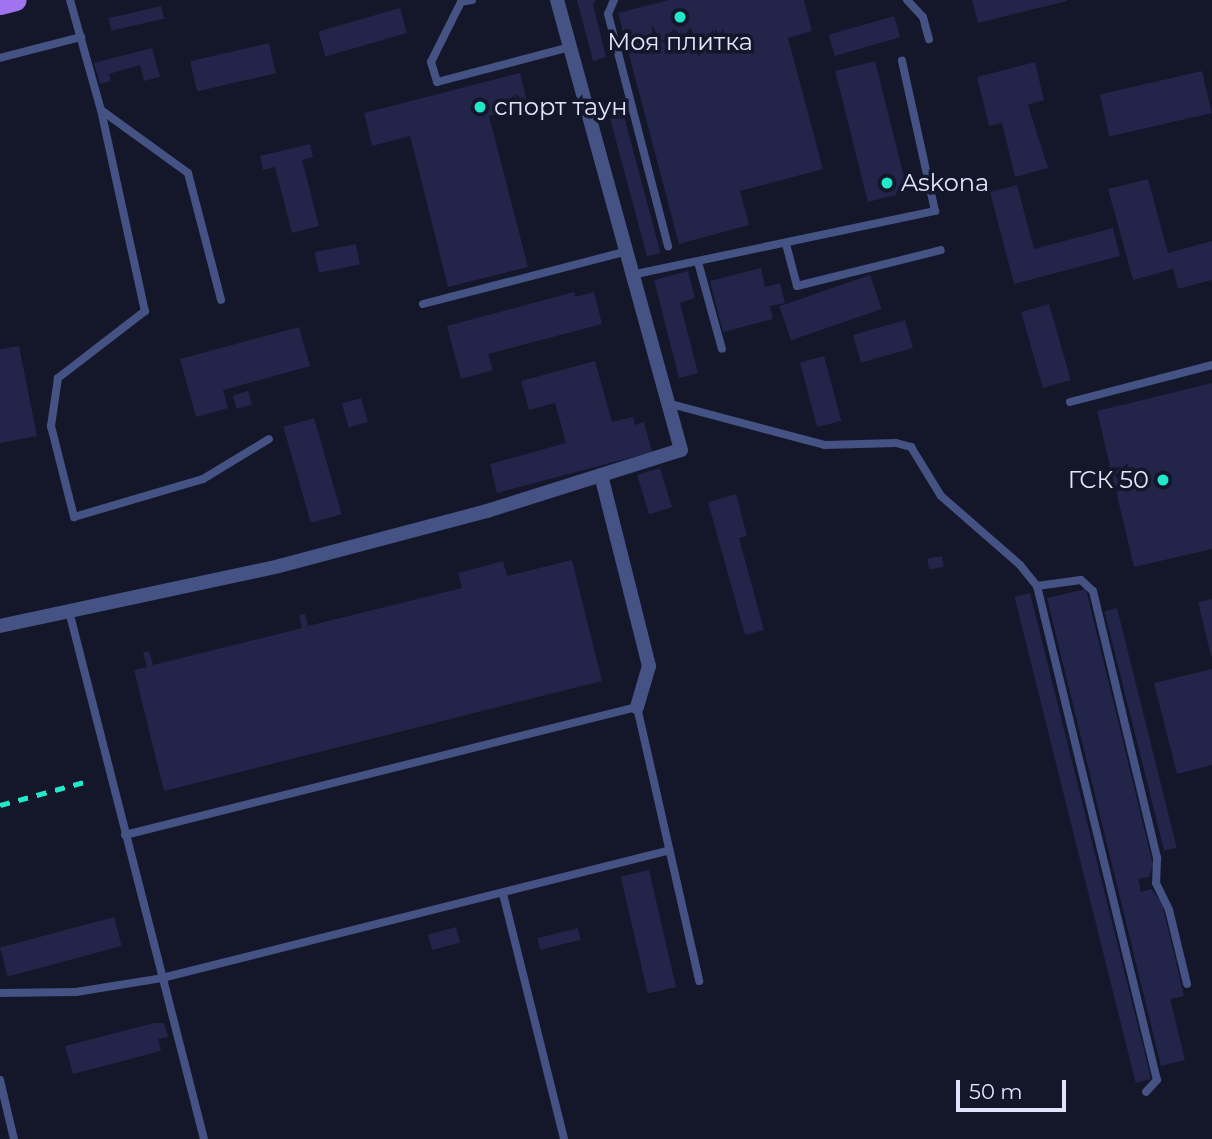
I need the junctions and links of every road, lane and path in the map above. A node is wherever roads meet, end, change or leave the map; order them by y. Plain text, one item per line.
1 (16, 0) edge
2 (70, 0) edge
3 (472, 0) edge
4 (557, 0) edge
5 (614, 0) edge
6 (907, 0) edge
7 (0, 4) edge
8 (81, 37) junction
9 (929, 39) dead end
10 (570, 47) junction
11 (0, 58) edge
12 (902, 61) dead end
13 (101, 110) junction
14 (786, 244) junction
15 (668, 246) dead end
16 (941, 250) dead end
17 (624, 252) junction
18 (698, 262) junction
19 (631, 275) junction
20 (221, 300) dead end
21 (423, 304) dead end
22 (722, 349) dead end
23 (1212, 365) edge
24 (1070, 402) dead end
25 (667, 403) junction
26 (269, 439) dead end
27 (601, 475) junction
28 (1037, 586) junction
29 (69, 611) junction
30 (0, 626) edge
31 (637, 707) junction
32 (125, 835) junction
33 (667, 851) junction
34 (503, 894) junction
35 (162, 978) junction
36 (699, 981) dead end
37 (1186, 984) dead end
38 (0, 993) edge
39 (0, 1080) edge
40 (1146, 1092) dead end
41 (14, 1139) edge
42 (204, 1139) edge
43 (564, 1139) edge

1 - 7 main road
2 - 8 lane
3 - 10 lane
4 - 10 street
5 - 15 lane
6 - 9 lane
8 - 11 lane
8 - 13 lane
10 - 17 street
12 - 14 lane
13 - 20 lane
13 - 26 lane
14 - 16 lane
14 - 18 lane
17 - 19 street
17 - 21 lane
18 - 19 lane
18 - 22 lane
19 - 25 street
23 - 24 lane
25 - 27 street
25 - 28 lane
27 - 29 street
27 - 31 street
28 - 37 lane
28 - 40 lane
29 - 30 street
29 - 32 lane
31 - 32 lane
31 - 33 lane
32 - 35 lane
33 - 34 lane
33 - 36 lane
34 - 35 lane
34 - 43 lane
35 - 38 lane
35 - 42 lane
39 - 41 lane

